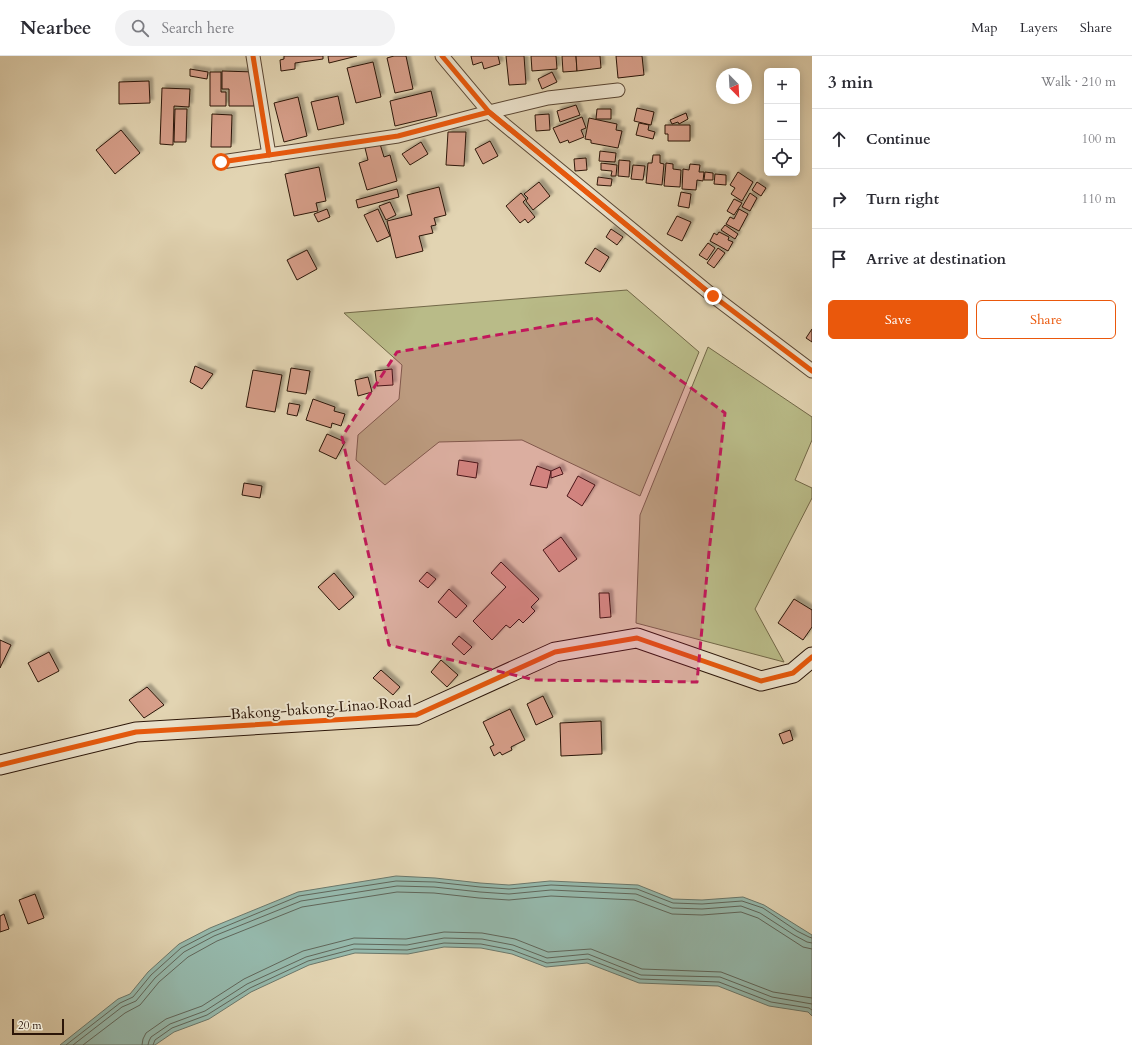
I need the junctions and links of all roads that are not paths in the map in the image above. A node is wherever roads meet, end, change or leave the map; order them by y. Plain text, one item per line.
1 (253, 56) edge
2 (442, 56) edge
3 (618, 90) dead end
4 (489, 112) junction
5 (269, 155) junction
6 (221, 162) dead end
7 (812, 371) edge
8 (812, 657) edge
9 (0, 765) edge

1 - 5 street
2 - 4 street
3 - 4 street
4 - 5 street
4 - 7 street
5 - 6 street
8 - 9 street, Bakong-bakong Linao Road

